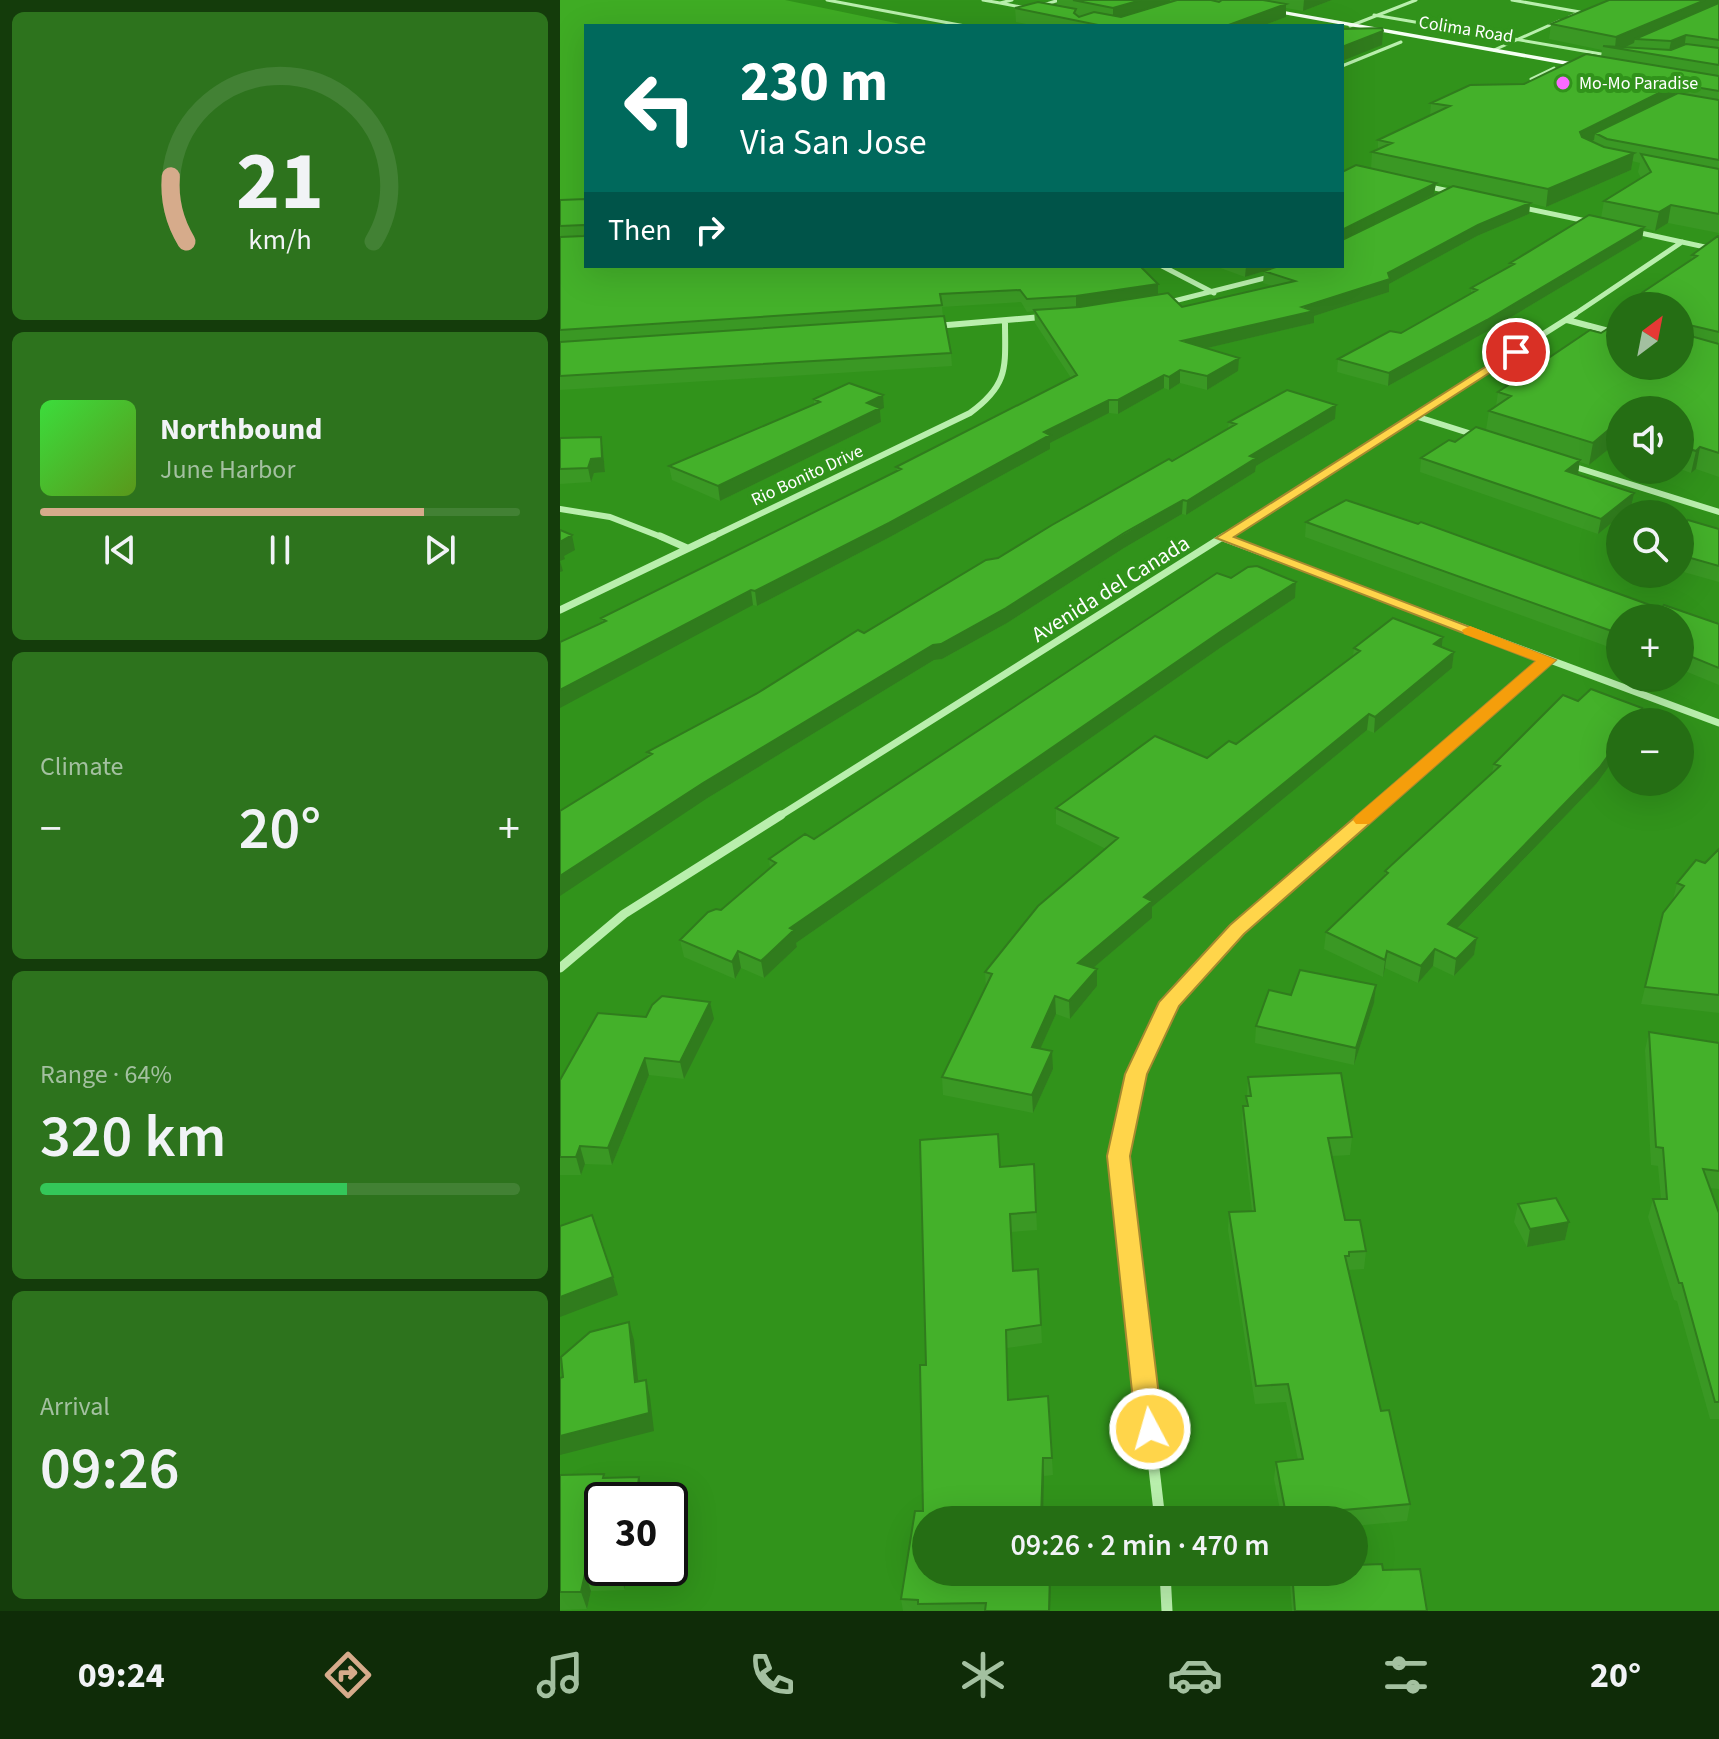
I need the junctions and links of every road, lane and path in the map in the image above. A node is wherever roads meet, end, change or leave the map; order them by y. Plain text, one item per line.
1 (827, 0) edge
2 (983, 0) edge
3 (1012, 0) edge
4 (1059, 0) edge
5 (1416, 0) edge
6 (1512, 0) edge
7 (1000, 3) junction
8 (1204, 3) edge
9 (1029, 9) junction
10 (1042, 11) edge
11 (1374, 15) junction
12 (954, 24) edge
13 (1300, 24) edge
14 (1319, 24) edge
15 (1346, 29) edge
16 (1522, 38) junction
17 (1401, 42) junction
18 (1494, 50) junction
19 (1614, 57) edge
20 (1344, 65) edge
21 (1599, 67) edge
22 (1554, 68) junction
23 (1607, 77) edge
24 (1531, 79) edge
25 (1420, 185) edge
26 (1451, 192) junction
27 (1466, 195) edge
28 (1437, 199) edge
29 (1513, 205) edge
30 (1605, 225) edge
31 (1621, 229) edge
32 (1682, 242) junction
33 (1719, 250) edge
34 (1166, 268) edge
35 (1286, 271) edge
36 (1214, 294) junction
37 (1156, 305) edge
38 (1053, 316) edge
39 (1567, 320) junction
40 (1005, 321) junction
41 (926, 326) edge
42 (1606, 330) edge
43 (1415, 416) junction
44 (1491, 440) edge
45 (1567, 464) edge
46 (560, 509) edge
47 (1719, 512) edge
48 (1223, 538) junction
49 (687, 548) junction
50 (560, 610) edge
51 (1548, 660) junction
52 (1719, 723) edge
53 (560, 968) edge
54 (1158, 1506) edge
55 (1166, 1586) edge
56 (1167, 1611) edge

1 - 12 lane
2 - 7 lane
3 - 7 lane
4 - 9 lane
5 - 11 lane
6 - 16 lane
7 - 9 lane
8 - 13 main road, Colima Road
8 - 14 main road, Colima Road
9 - 10 lane
11 - 15 lane
11 - 16 lane
15 - 17 main road, Colima Road
15 - 18 main road, Colima Road
16 - 18 lane
16 - 19 lane
17 - 18 main road
17 - 20 lane
17 - 22 main road, Colima Road
18 - 21 main road, Colima Road
22 - 23 main road, Colima Road
22 - 24 lane
25 - 26 street
26 - 27 street
26 - 28 street
29 - 30 street
31 - 32 street
32 - 33 street
32 - 39 street, Avenida del Canada
34 - 36 street
35 - 36 street
36 - 37 street
38 - 40 street
39 - 42 street
39 - 43 street, Avenida del Canada
40 - 41 street
40 - 49 street, Rio Bonito Drive
43 - 44 street
43 - 48 street, Avenida del Canada
45 - 47 street
46 - 49 street
48 - 51 street
48 - 53 street, Avenida del Canada
49 - 50 street, Rio Bonito Drive
51 - 52 street
51 - 54 street
55 - 56 street

